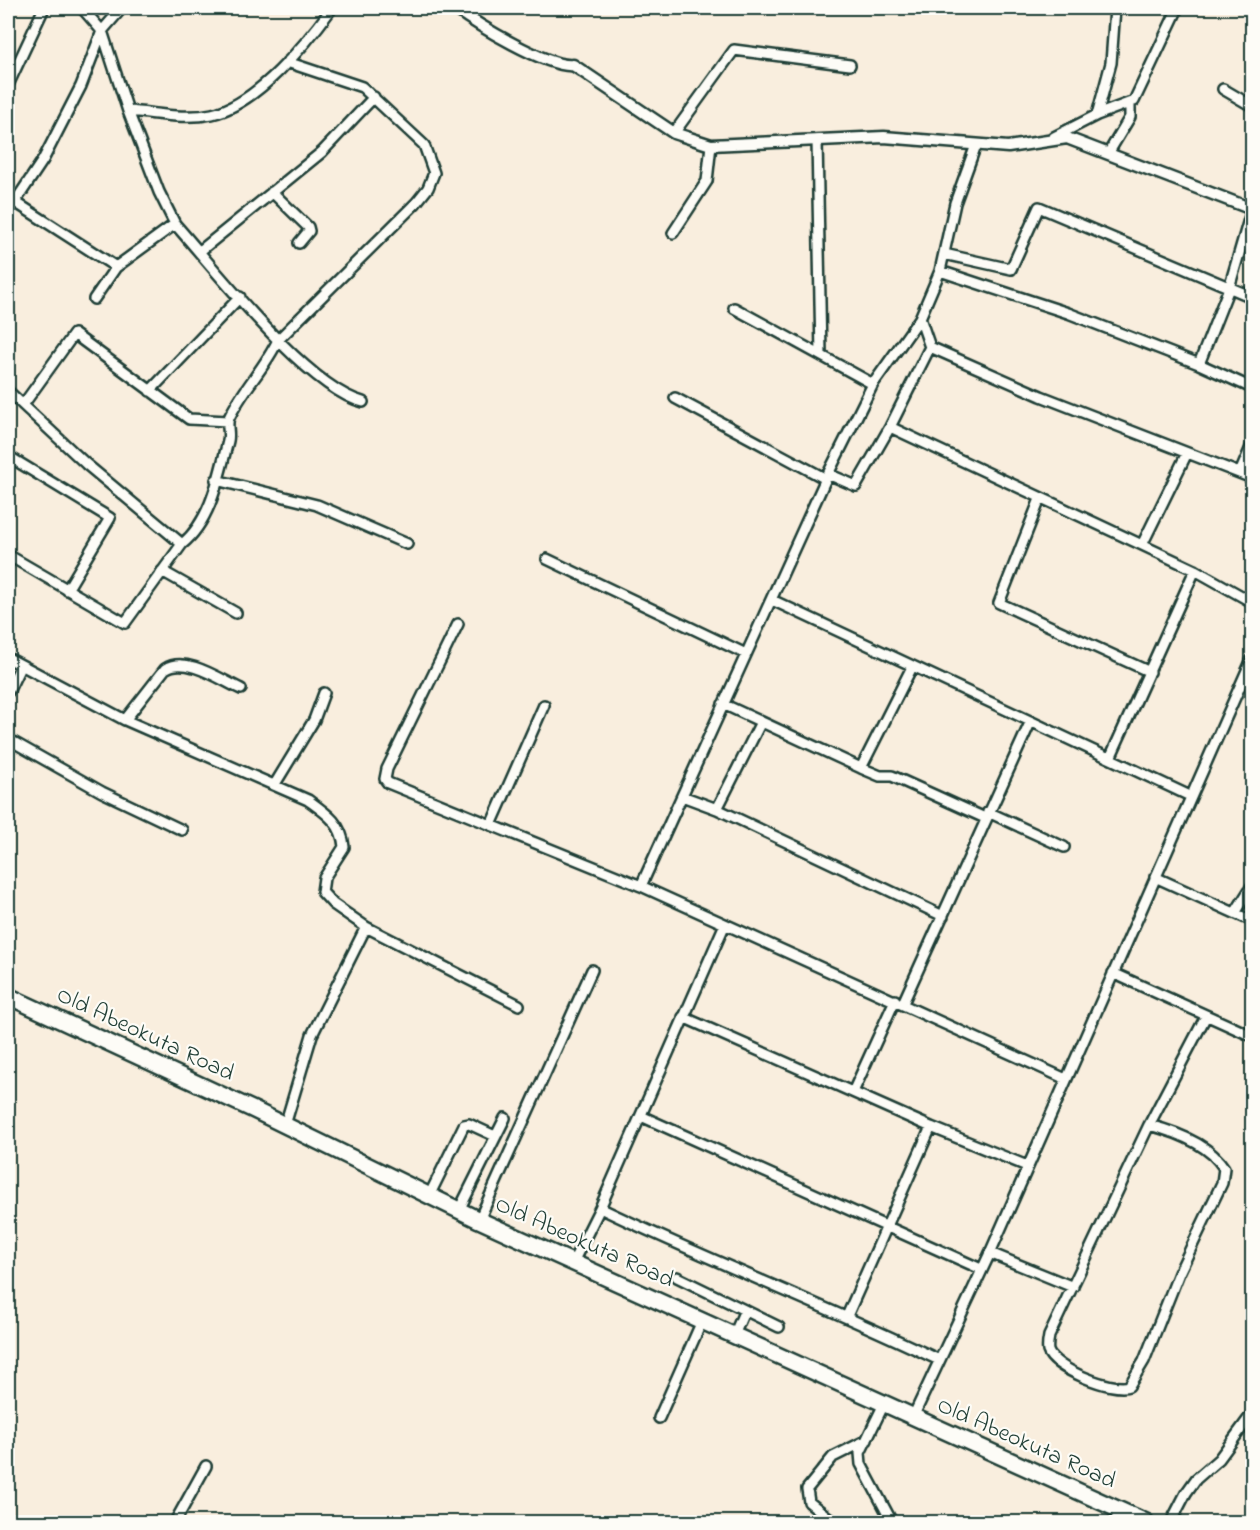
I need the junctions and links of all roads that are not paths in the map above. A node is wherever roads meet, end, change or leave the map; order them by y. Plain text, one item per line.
1 (44, 8) edge
2 (82, 8) edge
3 (122, 8) edge
4 (332, 8) edge
5 (455, 8) edge
6 (1115, 8) edge
7 (1178, 8) edge
8 (102, 31) junction
9 (287, 62) junction
10 (850, 65) dead end
11 (8, 85) edge
12 (1223, 89) dead end
13 (374, 97) junction
14 (1130, 104) junction
15 (1252, 106) edge
16 (128, 111) junction
17 (1097, 115) junction
18 (675, 133) junction
19 (1052, 138) junction
20 (818, 140) junction
21 (711, 145) junction
22 (976, 145) junction
23 (1109, 152) junction
24 (272, 192) junction
25 (1252, 209) edge
26 (175, 224) junction
27 (673, 233) dead end
28 (299, 243) dead end
29 (200, 251) junction
30 (944, 254) junction
31 (116, 267) junction
32 (940, 271) junction
33 (1229, 288) junction
34 (240, 297) junction
35 (1252, 297) edge
36 (94, 299) dead end
37 (734, 308) dead end
38 (920, 318) junction
39 (278, 340) junction
40 (930, 346) junction
41 (821, 355) junction
42 (1199, 364) junction
43 (873, 384) junction
44 (1252, 388) edge
45 (8, 391) edge
46 (150, 392) junction
47 (675, 398) dead end
48 (363, 402) dead end
49 (23, 405) junction
50 (228, 421) junction
51 (890, 427) junction
52 (1252, 445) edge
53 (1187, 453) junction
54 (8, 456) edge
55 (1240, 473) junction
56 (827, 477) junction
57 (1252, 478) edge
58 (216, 480) junction
59 (1040, 499) junction
60 (182, 544) junction
61 (407, 544) dead end
62 (1142, 545) junction
63 (8, 555) edge
64 (547, 559) dead end
65 (1195, 570) junction
66 (162, 571) junction
67 (67, 590) junction
68 (772, 600) junction
69 (1252, 602) edge
70 (236, 613) dead end
71 (458, 624) dead end
72 (746, 654) junction
73 (8, 658) edge
74 (1252, 660) edge
75 (21, 665) junction
76 (912, 667) junction
77 (1150, 672) junction
78 (241, 689) dead end
79 (8, 692) edge
80 (324, 693) dead end
81 (723, 704) junction
82 (544, 705) dead end
83 (125, 720) junction
84 (761, 722) junction
85 (1030, 723) junction
86 (8, 740) edge
87 (1110, 758) junction
88 (861, 768) junction
89 (275, 784) junction
90 (682, 796) junction
91 (1190, 796) junction
92 (717, 810) junction
93 (986, 815) junction
94 (491, 825) junction
95 (182, 831) dead end
96 (1064, 847) dead end
97 (1155, 877) junction
98 (641, 886) junction
99 (1252, 886) edge
100 (1235, 914) junction
101 (943, 916) junction
102 (1252, 921) edge
103 (725, 924) junction
104 (366, 927) junction
105 (592, 970) dead end
106 (1113, 973) junction
107 (8, 996) edge
108 (899, 1002) junction
109 (519, 1005) dead end
110 (1206, 1016) junction
111 (683, 1017) junction
112 (1252, 1036) edge
113 (1066, 1079) junction
114 (853, 1092) junction
115 (641, 1116) junction
116 (505, 1118) dead end
117 (285, 1125) junction
118 (1149, 1125) junction
119 (931, 1127) junction
120 (495, 1136) junction
121 (1027, 1166) junction
122 (429, 1196) junction
123 (600, 1208) junction
124 (459, 1210) junction
125 (479, 1220) junction
126 (885, 1226) junction
127 (990, 1253) junction
128 (573, 1262) junction
129 (981, 1269) junction
130 (677, 1277) dead end
131 (1073, 1287) junction
132 (744, 1312) junction
133 (847, 1316) junction
134 (702, 1321) junction
135 (779, 1327) dead end
136 (734, 1335) junction
137 (939, 1360) junction
138 (884, 1404) junction
139 (1252, 1414) edge
140 (913, 1417) junction
141 (659, 1418) dead end
142 (867, 1440) junction
143 (206, 1466) dead end
144 (1123, 1518) edge
145 (176, 1522) edge
146 (834, 1522) edge
147 (892, 1522) edge
148 (1146, 1522) edge
149 (1172, 1522) edge

1 - 11 street
2 - 8 street
3 - 8 street
4 - 9 street
5 - 18 street
6 - 17 street
7 - 14 street
8 - 16 street
8 - 31 street
9 - 13 street
9 - 16 street
10 - 18 street
12 - 15 street
13 - 24 street
13 - 39 street
14 - 17 street
14 - 23 street
16 - 26 street
17 - 19 street
18 - 21 street
19 - 22 street
19 - 23 street
20 - 21 street
20 - 22 street
20 - 41 street
21 - 27 street
22 - 30 street
23 - 25 street
24 - 28 street
24 - 29 street
25 - 33 street
26 - 29 street
26 - 31 street
29 - 34 street
30 - 32 street
30 - 33 street
31 - 36 street
32 - 38 street
32 - 42 street
33 - 35 street
33 - 42 street
34 - 39 street
34 - 46 street
37 - 41 street
38 - 40 street
38 - 43 street
39 - 48 street
39 - 50 street
40 - 51 street
40 - 53 street
41 - 43 street
42 - 44 street
43 - 56 street
45 - 49 street
46 - 49 street
46 - 50 street
47 - 56 street
49 - 60 street
50 - 58 street
51 - 56 street
51 - 59 street
52 - 55 street
53 - 55 street
53 - 62 street
54 - 67 street
55 - 57 street
56 - 68 street
58 - 60 street
58 - 61 street
59 - 62 street
59 - 77 street
60 - 66 street
62 - 65 street
63 - 67 street
64 - 72 street
65 - 69 street
65 - 77 street
66 - 67 street
66 - 70 street
68 - 72 street
68 - 76 street
71 - 94 street
72 - 81 street
73 - 75 street
74 - 91 street
75 - 79 street
75 - 83 street
76 - 85 street
76 - 88 street
77 - 87 street
78 - 83 street
80 - 89 street
81 - 84 street
81 - 90 street
82 - 94 street
83 - 89 street
84 - 88 street
84 - 92 street
85 - 87 street
85 - 93 street
86 - 95 street
87 - 91 street
88 - 93 street
89 - 104 street
90 - 92 street
90 - 98 street
91 - 97 street
92 - 101 street
93 - 96 street
93 - 101 street
94 - 98 street
97 - 100 street
97 - 106 street
98 - 103 street
99 - 100 street
100 - 102 street
101 - 108 street
103 - 108 street
103 - 111 street
104 - 109 street
104 - 117 street
105 - 125 street
106 - 110 street
106 - 113 street
107 - 117 highway, Old Abeokuta Road
108 - 113 street
108 - 114 street
110 - 112 street
110 - 118 street
111 - 114 street
111 - 115 street
113 - 121 street
114 - 119 street
115 - 123 street
115 - 126 street
116 - 120 street
117 - 122 highway, Old Abeokuta Road
118 - 131 street
118 - 131 street
119 - 121 street
119 - 126 street
120 - 122 street
120 - 124 street
121 - 127 street
122 - 124 highway, Old Abeokuta Road
123 - 128 street
123 - 133 street
124 - 125 highway, Old Abeokuta Road
125 - 128 highway, Old Abeokuta Road
126 - 129 street
126 - 133 street
127 - 129 street
127 - 131 street
128 - 134 highway, Old Abeokuta Road
129 - 137 street
130 - 132 street
132 - 135 street
132 - 136 street
133 - 137 street
134 - 136 highway, Old Abeokuta Road
134 - 141 street
136 - 138 highway, Old Abeokuta Road
137 - 140 street
138 - 140 highway, Old Abeokuta Road
138 - 142 street
139 - 149 street
140 - 144 highway, Old Abeokuta Road
142 - 146 street
142 - 147 street
143 - 145 street
144 - 148 highway, Old Abeokuta Road

